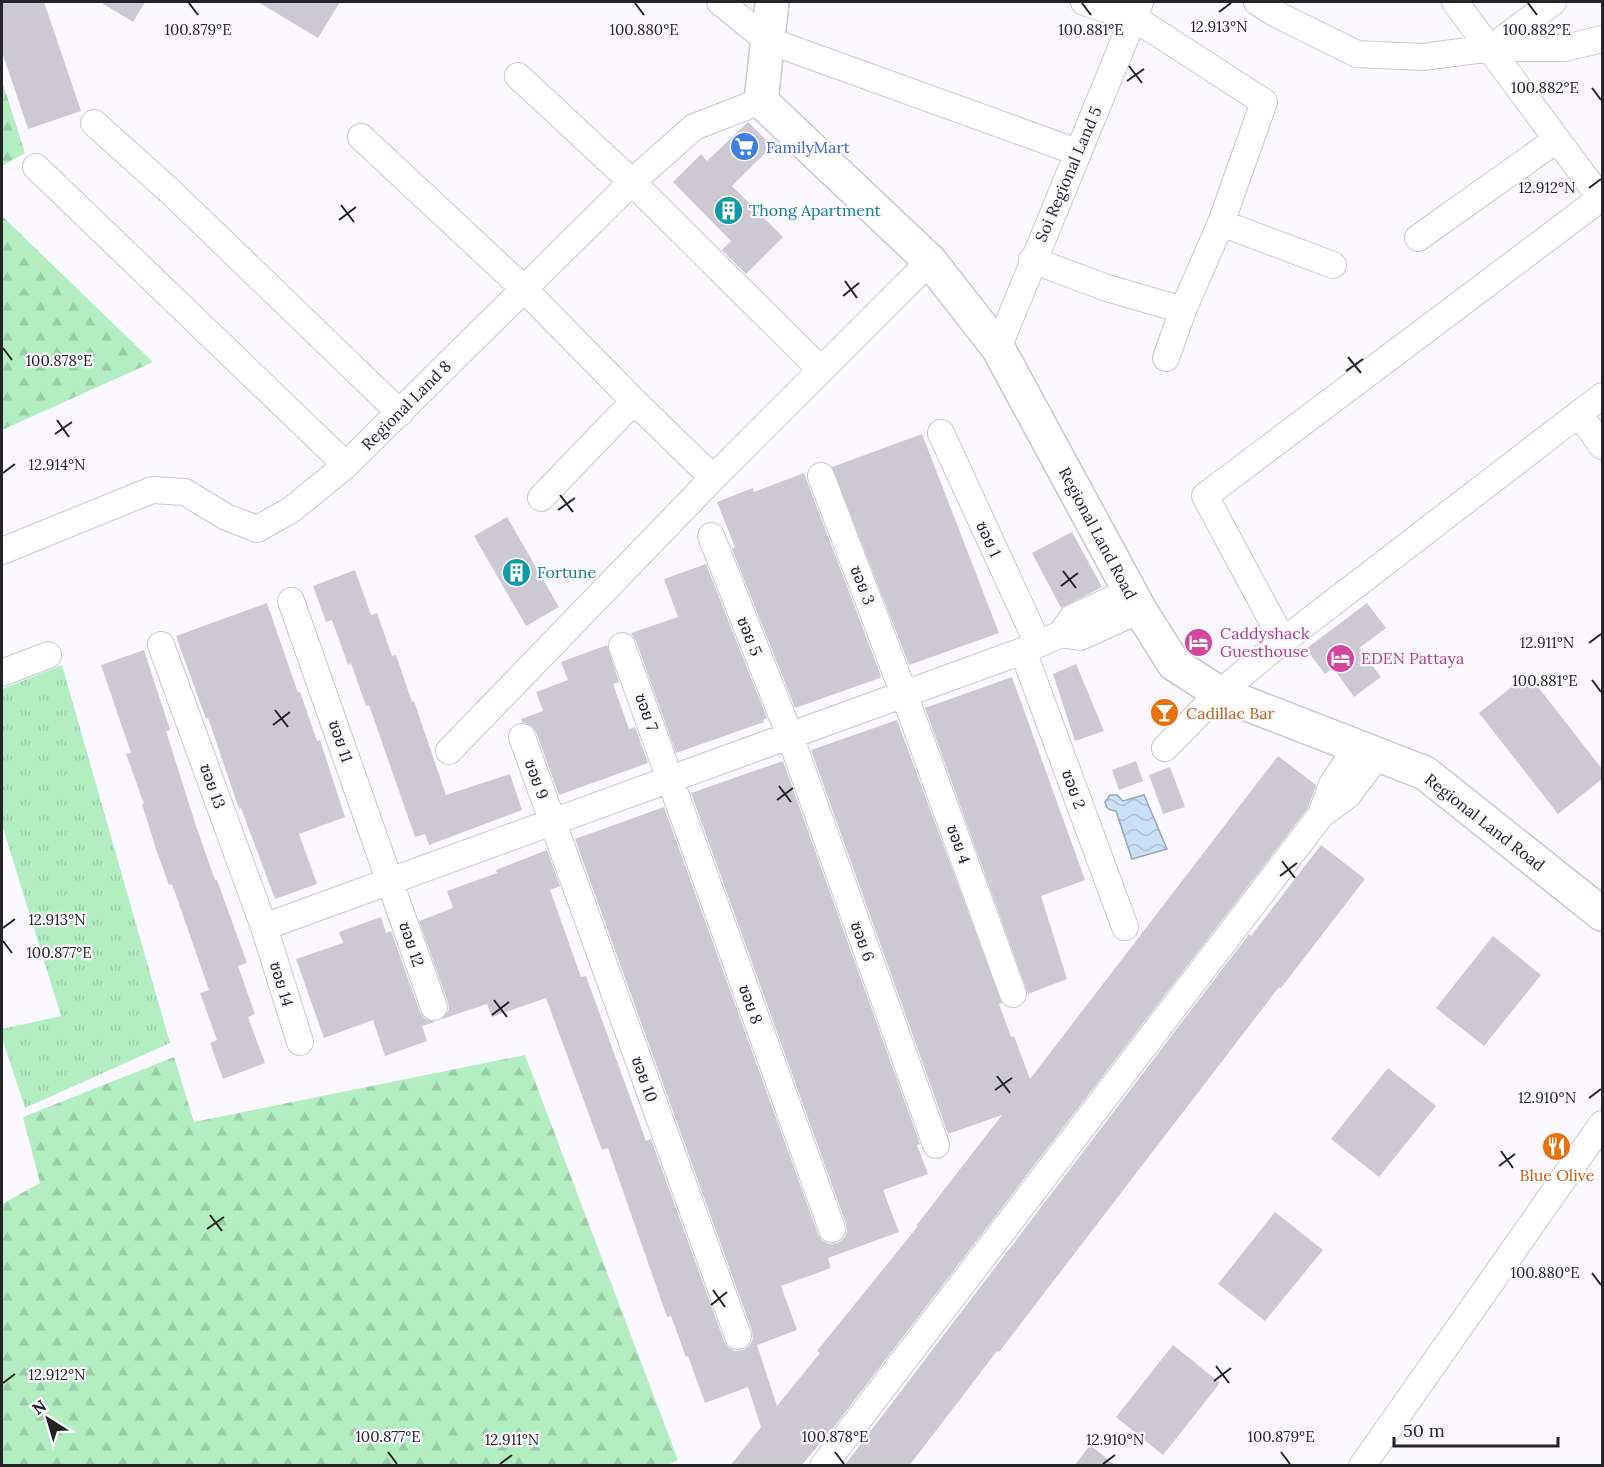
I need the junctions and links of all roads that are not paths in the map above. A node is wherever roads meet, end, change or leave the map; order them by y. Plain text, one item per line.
1 (720, 2) edge
2 (772, 2) edge
3 (1084, 2) edge
4 (1257, 2) edge
5 (1455, 2) edge
6 (1553, 2) edge
7 (1137, 10) edge
8 (1602, 39) edge
9 (767, 40) junction
10 (1491, 48) junction
11 (518, 76) dead end
12 (761, 101) junction
13 (94, 123) dead end
14 (361, 137) dead end
15 (1556, 140) junction
16 (1077, 152) junction
17 (36, 167) dead end
18 (632, 182) junction
19 (1602, 199) edge
20 (1221, 223) junction
21 (1418, 238) dead end
22 (1032, 260) junction
23 (930, 261) junction
24 (1333, 265) dead end
25 (523, 288) junction
26 (1183, 310) junction
27 (998, 348) junction
28 (1166, 358) dead end
29 (820, 369) junction
30 (1602, 396) edge
31 (634, 401) junction
32 (400, 413) junction
33 (1580, 415) junction
34 (940, 433) dead end
35 (1602, 446) edge
36 (346, 465) junction
37 (822, 476) dead end
38 (713, 478) junction
39 (541, 498) dead end
40 (711, 536) dead end
41 (2, 551) edge
42 (291, 601) dead end
43 (1135, 601) junction
44 (1283, 641) junction
45 (1040, 643) junction
46 (161, 645) dead end
47 (622, 646) dead end
48 (48, 655) dead end
49 (2, 673) edge
50 (1219, 693) junction
51 (904, 694) junction
52 (790, 736) junction
53 (522, 737) dead end
54 (1166, 748) dead end
55 (1368, 750) junction
56 (449, 751) dead end
57 (671, 779) junction
58 (553, 822) junction
59 (390, 881) junction
60 (1602, 914) edge
61 (264, 927) junction
62 (1125, 927) dead end
63 (1013, 994) dead end
64 (434, 1007) dead end
65 (300, 1042) dead end
66 (1602, 1124) edge
67 (936, 1145) dead end
68 (832, 1229) dead end
69 (738, 1336) dead end
70 (823, 1466) edge
71 (1362, 1466) edge

1 - 9 street
2 - 9 street
3 - 7 street
4 - 10 street
5 - 10 street
6 - 10 street
7 - 16 street, Soi Regional Land 5
7 - 20 street
8 - 10 street
9 - 12 street
9 - 16 street
10 - 15 street
11 - 18 street
12 - 18 street, Regional Land 8
12 - 23 street, Regional Land Road
13 - 32 street
14 - 25 street
15 - 19 street
15 - 21 street
16 - 22 street, Soi Regional Land 5
17 - 36 street
18 - 25 street, Regional Land 8
18 - 29 street
19 - 44 street
20 - 24 street
20 - 26 street
22 - 26 street
22 - 27 street, Soi Regional Land 5
23 - 27 street, Regional Land Road
23 - 29 street
25 - 31 street
25 - 32 street, Regional Land 8
26 - 28 street
27 - 43 street, Regional Land Road
29 - 38 street
30 - 33 street
31 - 38 street
31 - 39 street
32 - 36 street, Regional Land 8
33 - 35 street
33 - 44 street
34 - 45 street, ซอย 1
36 - 41 street, Regional Land 8
37 - 51 street, ซอย 3
38 - 56 street
40 - 52 street, ซอย 5
42 - 59 street, ซอย 11
43 - 45 street
43 - 50 street, Regional Land Road
44 - 50 street
45 - 51 street
45 - 62 street, ซอย 2
46 - 61 street, ซอย 13
47 - 57 street, ซอย 7
48 - 49 street
50 - 54 street
50 - 55 street, Regional Land Road
51 - 52 street
51 - 63 street, ซอย 4
52 - 57 street
52 - 67 street, ซอย 6
53 - 58 street, ซอย 9
55 - 60 street, Regional Land Road
55 - 70 street
57 - 58 street
57 - 68 street, ซอย 8
58 - 59 street
58 - 69 street, ซอย 10
59 - 61 street
59 - 64 street, ซอย 12
61 - 65 street, ซอย 14
66 - 71 street

